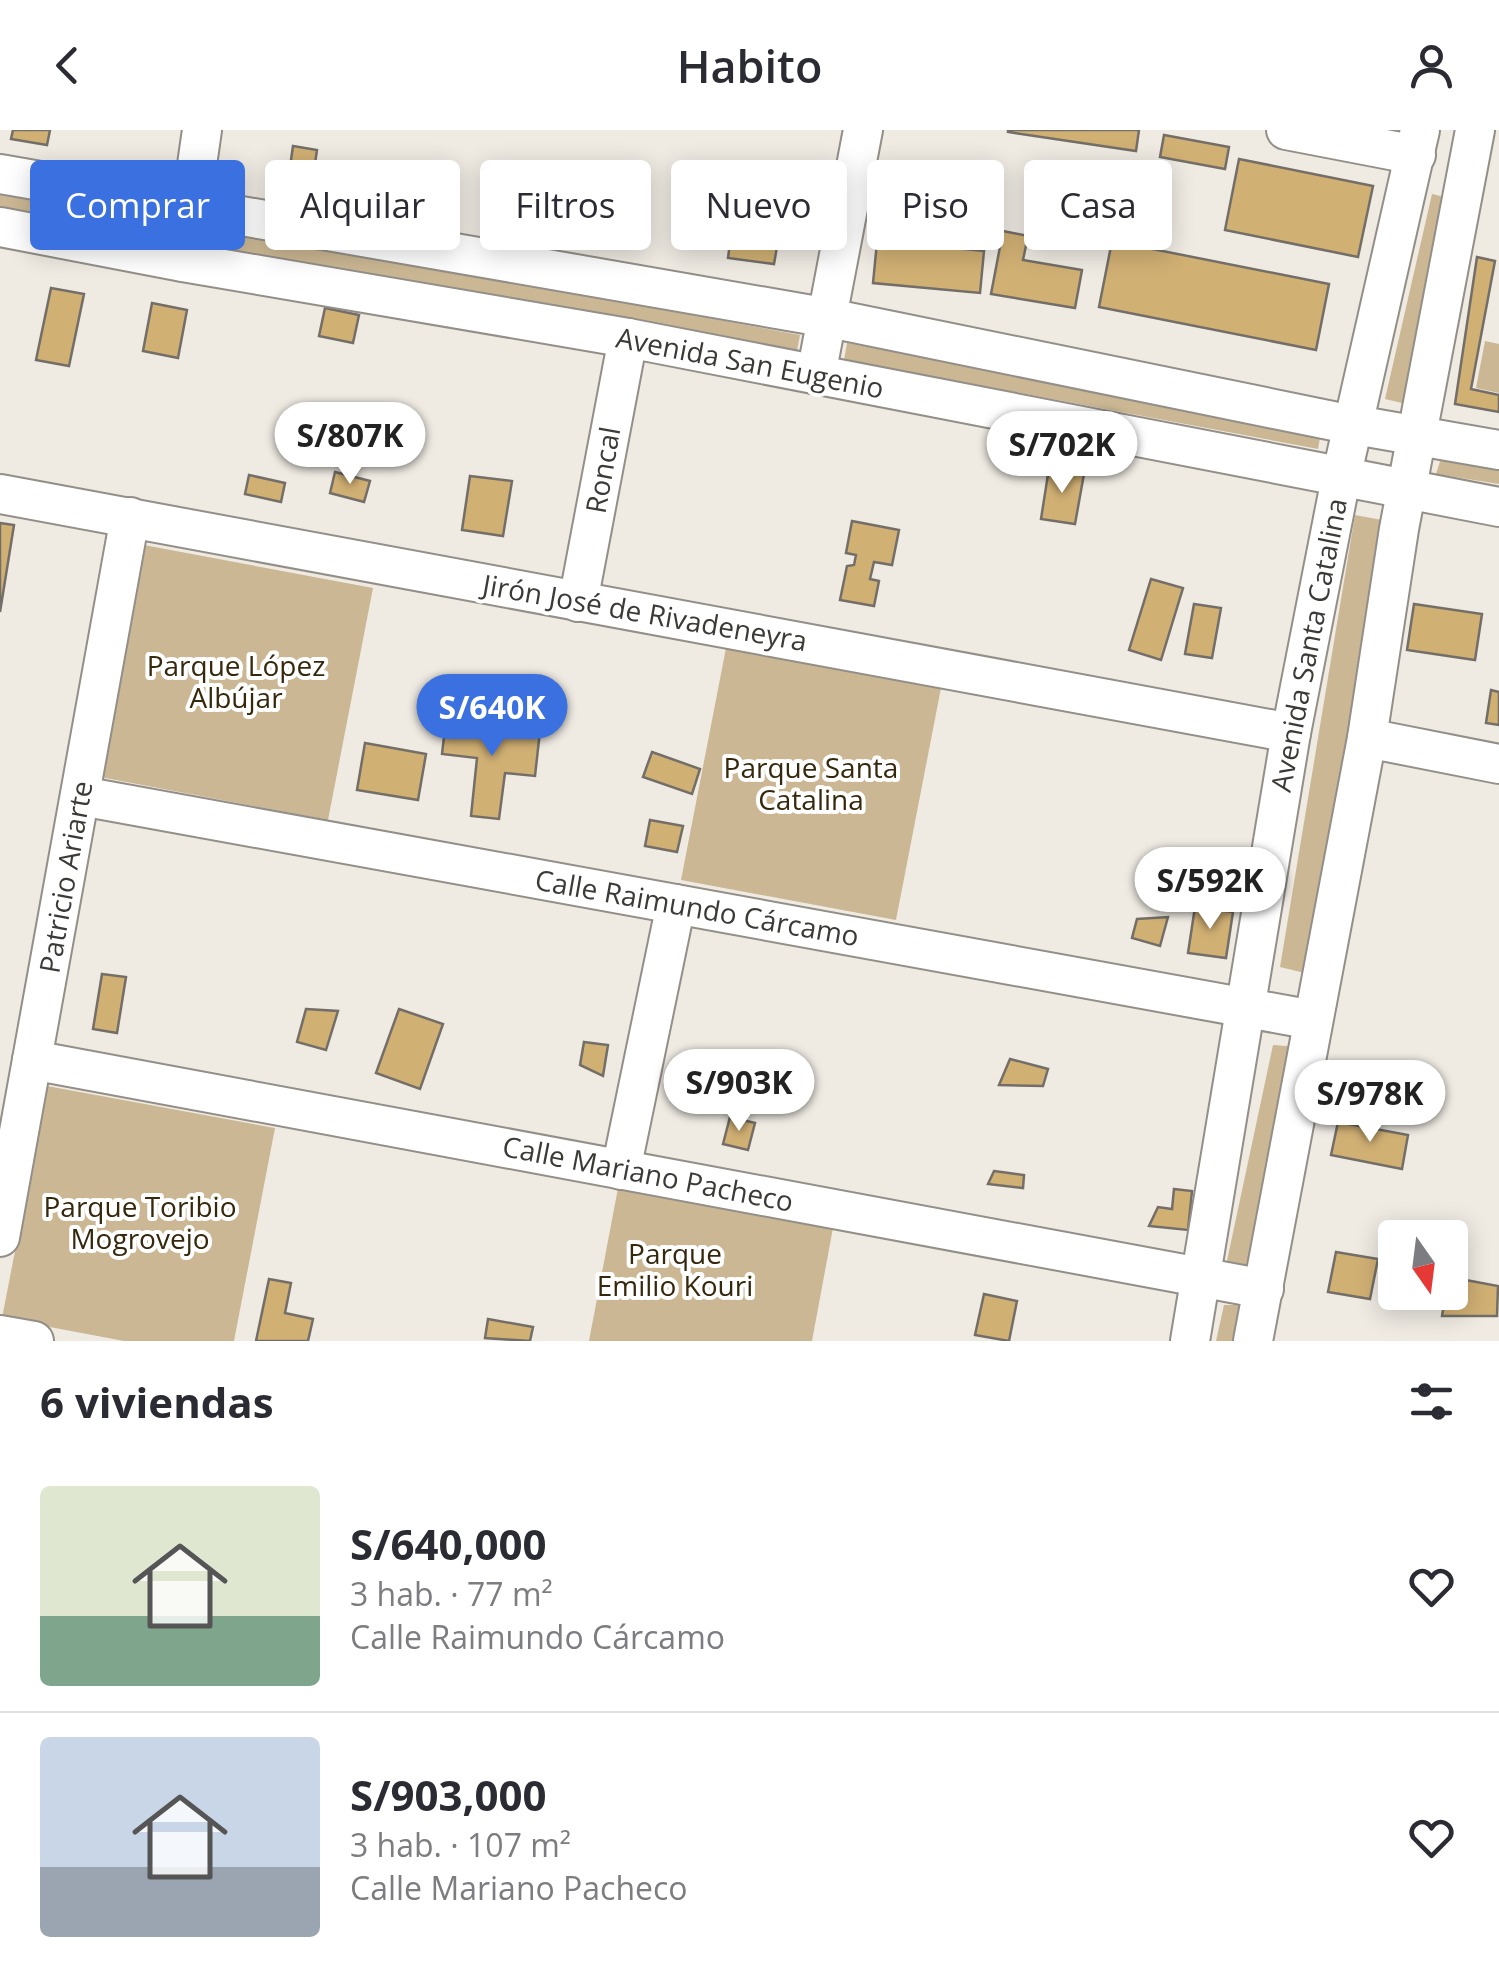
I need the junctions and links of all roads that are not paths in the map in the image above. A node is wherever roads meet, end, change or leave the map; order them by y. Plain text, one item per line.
1 (202, 130) edge
2 (862, 130) edge
3 (1286, 130) edge
4 (1474, 130) edge
5 (1418, 143) edge
6 (197, 160) edge
7 (0, 174) edge
8 (30, 179) edge
9 (245, 216) edge
10 (0, 227) edge
11 (184, 250) edge
12 (183, 262) junction
13 (828, 318) junction
14 (628, 338) junction
15 (816, 375) junction
16 (1352, 425) junction
17 (1416, 436) junction
18 (1499, 450) edge
19 (1340, 478) junction
20 (1408, 491) junction
21 (0, 494) edge
22 (1499, 507) edge
23 (130, 518) junction
24 (578, 602) junction
25 (1291, 732) junction
26 (1367, 738) junction
27 (1499, 764) edge
28 (81, 796) junction
29 (676, 904) junction
30 (1244, 1008) junction
31 (1313, 1020) junction
32 (32, 1060) junction
33 (621, 1170) junction
34 (0, 1237) edge
35 (1200, 1277) junction
36 (1264, 1288) junction
37 (0, 1335) edge
38 (34, 1341) edge
39 (1190, 1341) edge
40 (1253, 1341) edge

1 - 6 street
2 - 13 street
3 - 5 street
4 - 17 street
5 - 16 street, Avenida Santa Catalina
7 - 8 street, Avenida San Eugenio
9 - 13 street, Avenida San Eugenio
10 - 12 street, Avenida San Eugenio
11 - 12 street
12 - 14 street, Avenida San Eugenio
13 - 15 street
13 - 16 street, Avenida San Eugenio
14 - 15 street, Avenida San Eugenio
14 - 24 street, Roncal
15 - 19 street, Avenida San Eugenio
16 - 17 street, Avenida San Eugenio
16 - 19 street, Avenida Santa Catalina
17 - 18 street, Avenida San Eugenio
17 - 20 street
19 - 20 street, Avenida San Eugenio
19 - 25 street, Avenida Santa Catalina
20 - 22 street, Avenida San Eugenio
20 - 26 street
21 - 23 street, Jirón José de Rivadeneyra
23 - 24 street, Jirón José de Rivadeneyra
23 - 28 street, Patricio Ariarte
24 - 25 street, Jirón José de Rivadeneyra
25 - 30 street, Avenida Santa Catalina
26 - 27 street
26 - 31 street
28 - 29 street, Calle Raimundo Cárcamo
28 - 32 street, Patricio Ariarte
29 - 30 street, Calle Raimundo Cárcamo
29 - 33 street
30 - 31 street, Calle Raimundo Cárcamo
30 - 35 street, Avenida Santa Catalina
31 - 36 street
32 - 33 street, Calle Mariano Pacheco
32 - 34 street, Patricio Ariarte
33 - 35 street, Calle Mariano Pacheco
35 - 36 street, Calle Mariano Pacheco
35 - 39 street, Avenida Santa Catalina
36 - 40 street
37 - 38 street

